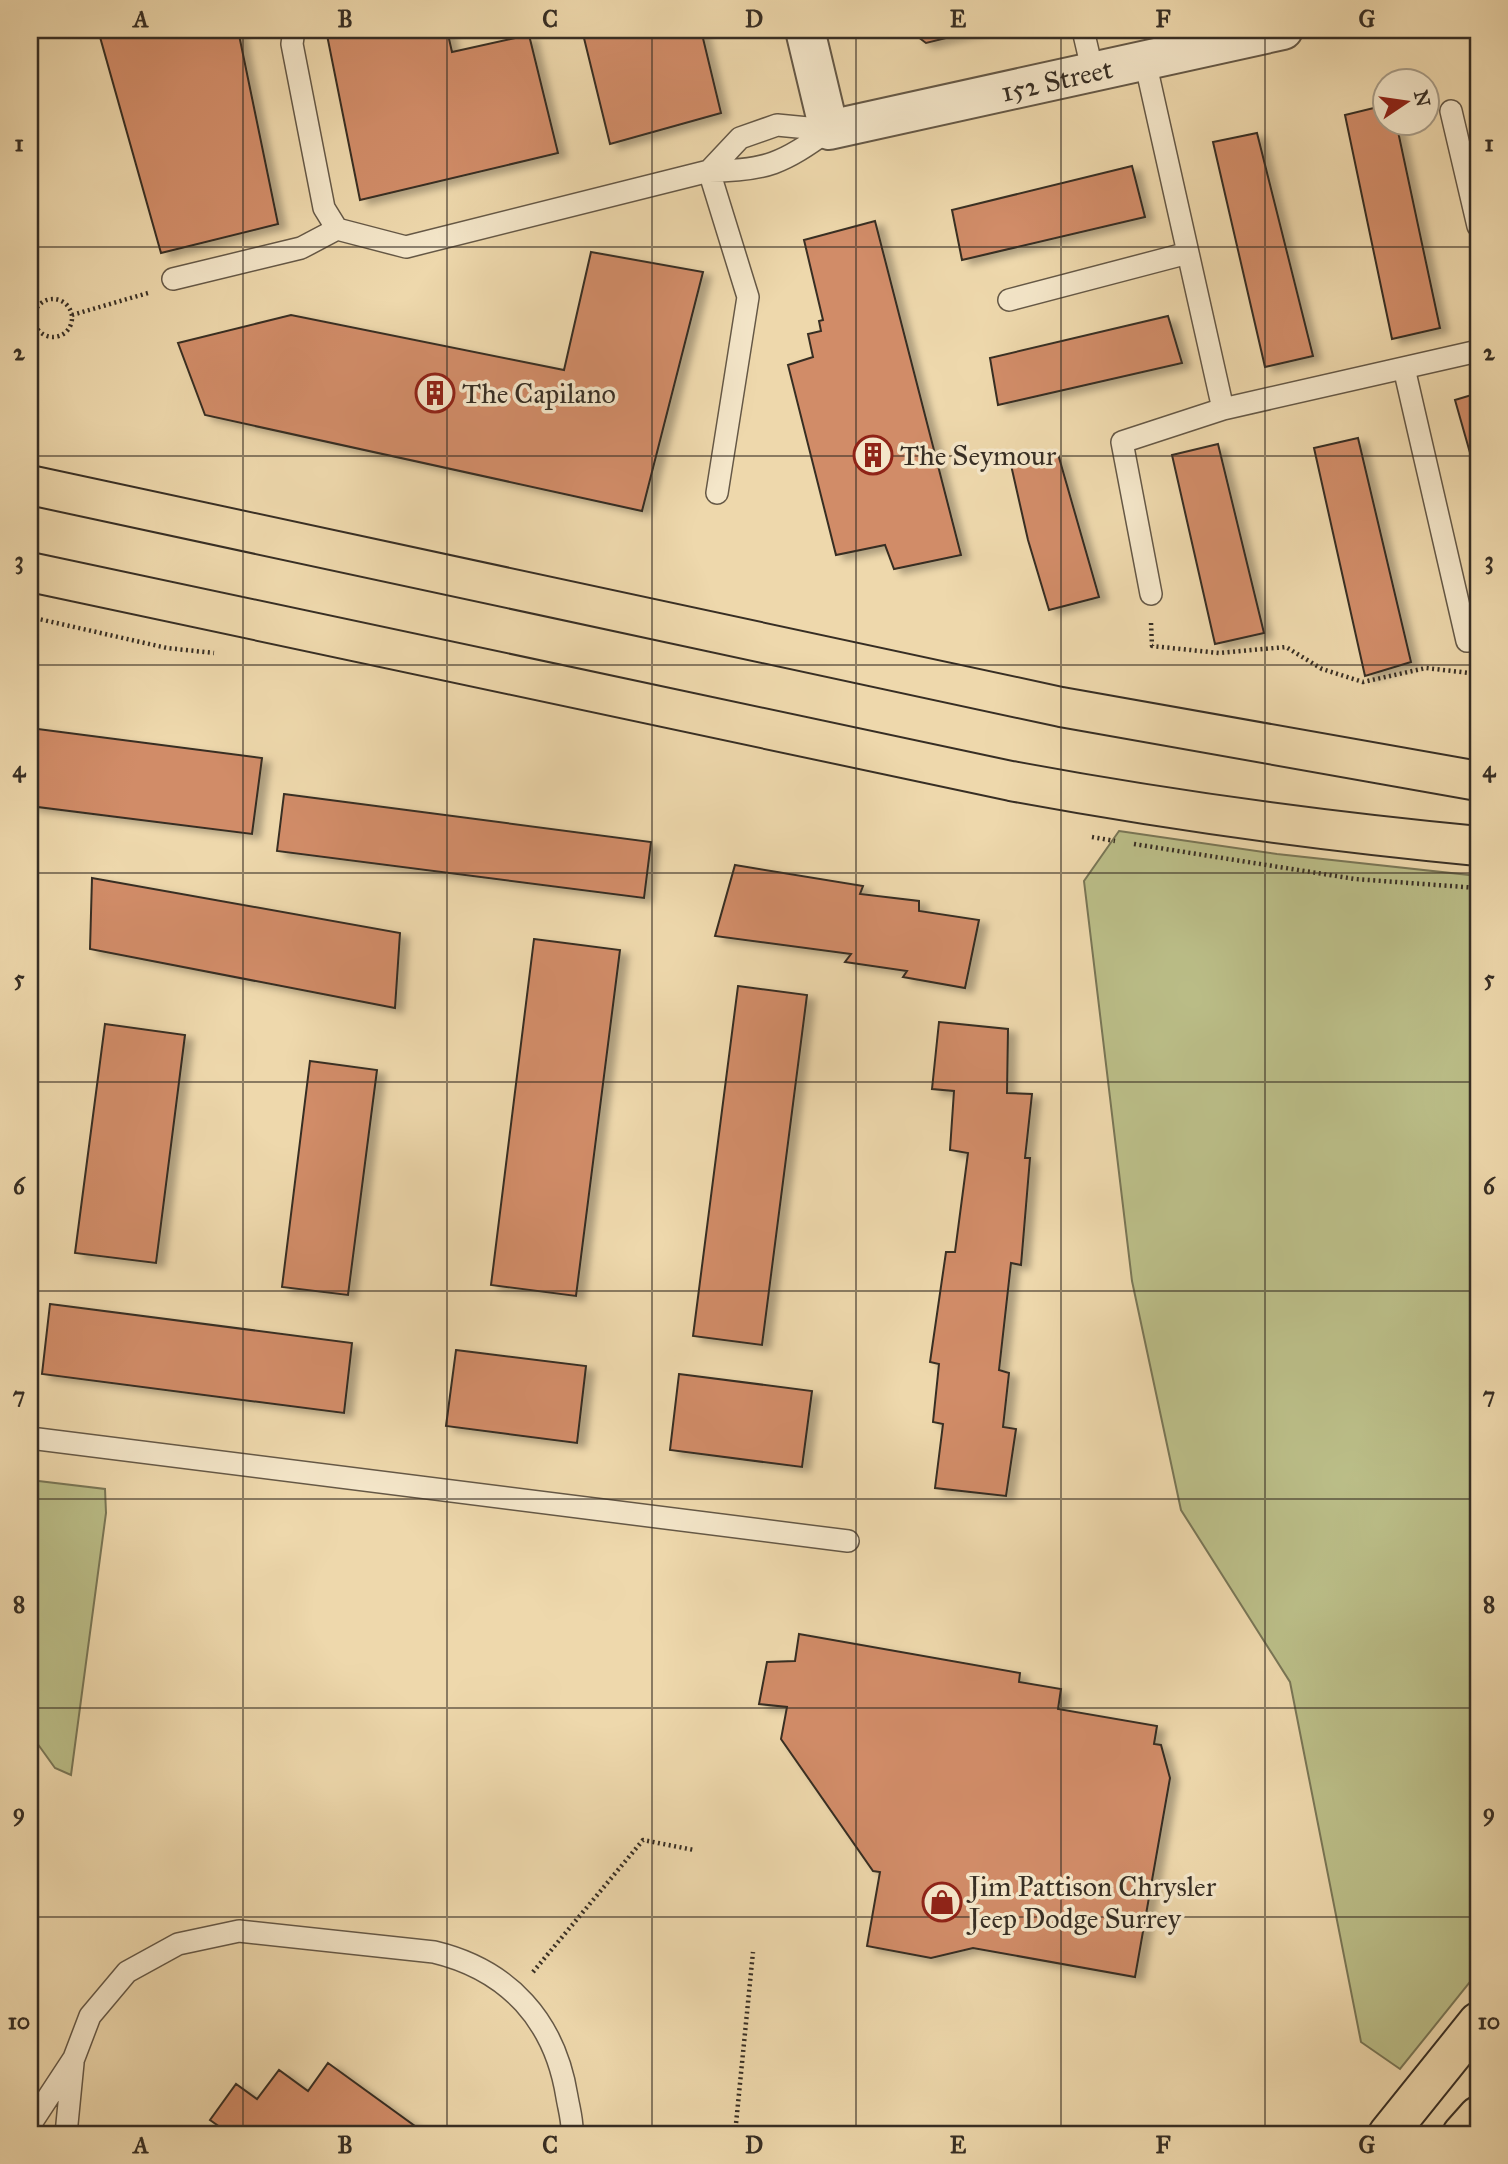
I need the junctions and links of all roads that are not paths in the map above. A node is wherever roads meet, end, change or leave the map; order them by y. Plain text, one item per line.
1 (293, 30) edge
2 (805, 30) edge
3 (1083, 30) edge
4 (1283, 30) edge
5 (1145, 61) junction
6 (1093, 73) junction
7 (1451, 111) dead end
8 (829, 130) junction
9 (709, 171) junction
10 (1478, 226) edge
11 (337, 229) junction
12 (1188, 253) junction
13 (173, 279) road end
14 (1009, 300) dead end
15 (1478, 351) edge
16 (1404, 368) junction
17 (1223, 409) junction
18 (30, 485) edge
19 (716, 493) dead end
20 (30, 572) edge
21 (1151, 594) road end
22 (1467, 641) dead end
23 (1478, 781) edge
24 (1478, 846) edge
25 (30, 1438) edge
26 (848, 1541) dead end
27 (1478, 2022) edge
28 (74, 2058) junction
29 (1478, 2116) edge
30 (30, 2125) edge
31 (66, 2134) edge
32 (572, 2134) edge
33 (1388, 2134) edge
34 (1462, 2134) edge

1 - 11 lane
2 - 8 street
3 - 6 lane
4 - 5 street, 152 Street
5 - 6 street, 152 Street
5 - 12 lane
6 - 8 street, 152 Street
7 - 10 lane
8 - 9 lane
8 - 9 lane
9 - 11 lane
9 - 19 lane
11 - 13 lane
12 - 14 lane
12 - 17 lane
15 - 16 lane
16 - 17 lane
16 - 22 lane
17 - 21 lane
18 - 23 highway
20 - 24 highway
25 - 26 lane
27 - 33 highway
28 - 30 lane
28 - 31 lane
28 - 32 lane
29 - 34 highway

